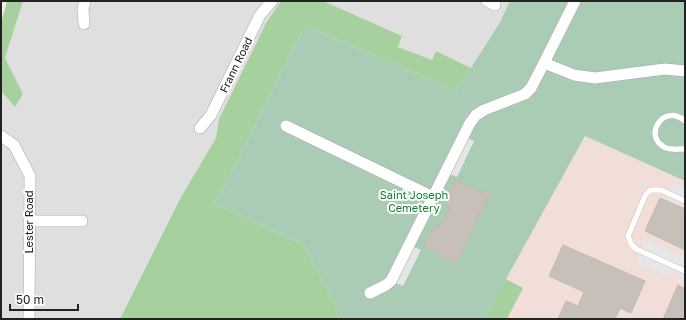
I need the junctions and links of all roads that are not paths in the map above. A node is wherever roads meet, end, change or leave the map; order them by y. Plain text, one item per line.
1 (85, 1) edge
2 (272, 1) edge
3 (575, 1) edge
4 (84, 24) dead end
5 (544, 63) junction
6 (685, 71) edge
7 (685, 121) edge
8 (286, 126) dead end
9 (200, 128) dead end
10 (1, 136) edge
11 (685, 149) edge
12 (433, 197) junction
13 (685, 201) edge
14 (30, 221) junction
15 (82, 221) dead end
16 (685, 271) edge
17 (370, 292) dead end
18 (29, 319) edge

1 - 4 street
2 - 9 street, Frann Road
3 - 5 street
5 - 6 street
5 - 12 street
7 - 11 lane
8 - 12 street
10 - 14 street, Lester Road
12 - 17 street
13 - 16 lane
14 - 15 street
14 - 18 street, Lester Road

